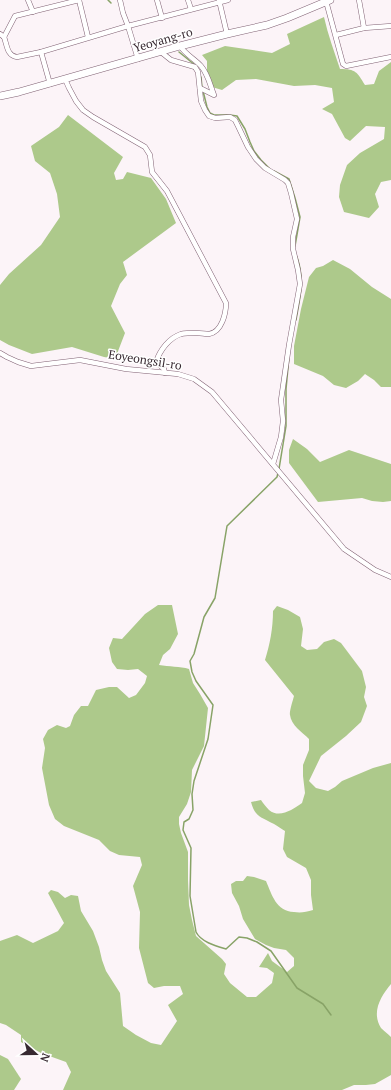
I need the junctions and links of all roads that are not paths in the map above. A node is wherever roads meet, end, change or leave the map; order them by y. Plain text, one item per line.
1 (28, 0) edge
2 (79, 0) edge
3 (120, 0) edge
4 (157, 0) edge
5 (188, 0) edge
6 (228, 0) edge
7 (359, 0) edge
8 (219, 1) edge
9 (328, 1) edge
10 (191, 9) junction
11 (33, 12) junction
12 (162, 18) junction
13 (128, 26) junction
14 (391, 26) edge
15 (364, 28) junction
16 (226, 34) junction
17 (2, 35) edge
18 (336, 35) junction
19 (88, 37) junction
20 (180, 46) junction
21 (41, 52) junction
22 (161, 52) junction
23 (391, 57) edge
24 (138, 59) junction
25 (65, 79) junction
26 (50, 84) junction
27 (200, 88) junction
28 (0, 96) edge
29 (0, 353) edge
30 (165, 373) junction
31 (274, 465) junction
32 (391, 577) edge

1 - 11 street
2 - 11 street
2 - 19 street
3 - 13 street
4 - 12 street
5 - 10 street
6 - 8 street
7 - 15 street
8 - 10 street
8 - 16 street
9 - 16 street, Yeoyang-ro
9 - 18 street
10 - 12 street
11 - 17 street
12 - 13 street
13 - 19 street
13 - 24 street
14 - 15 street
15 - 18 street
16 - 20 street, Yeoyang-ro
17 - 21 street
18 - 23 street
19 - 21 street
20 - 22 street, Yeoyang-ro
20 - 27 street
21 - 26 street
22 - 24 street, Yeoyang-ro
22 - 27 street
24 - 25 street, Yeoyang-ro
25 - 26 street, Yeoyang-ro
25 - 30 street
26 - 28 street, Yeoyang-ro
27 - 31 street
29 - 30 street, Eoyeongsil-ro
30 - 31 street, Eoyeongsil-ro
31 - 32 street, Eoyeongsil-ro

